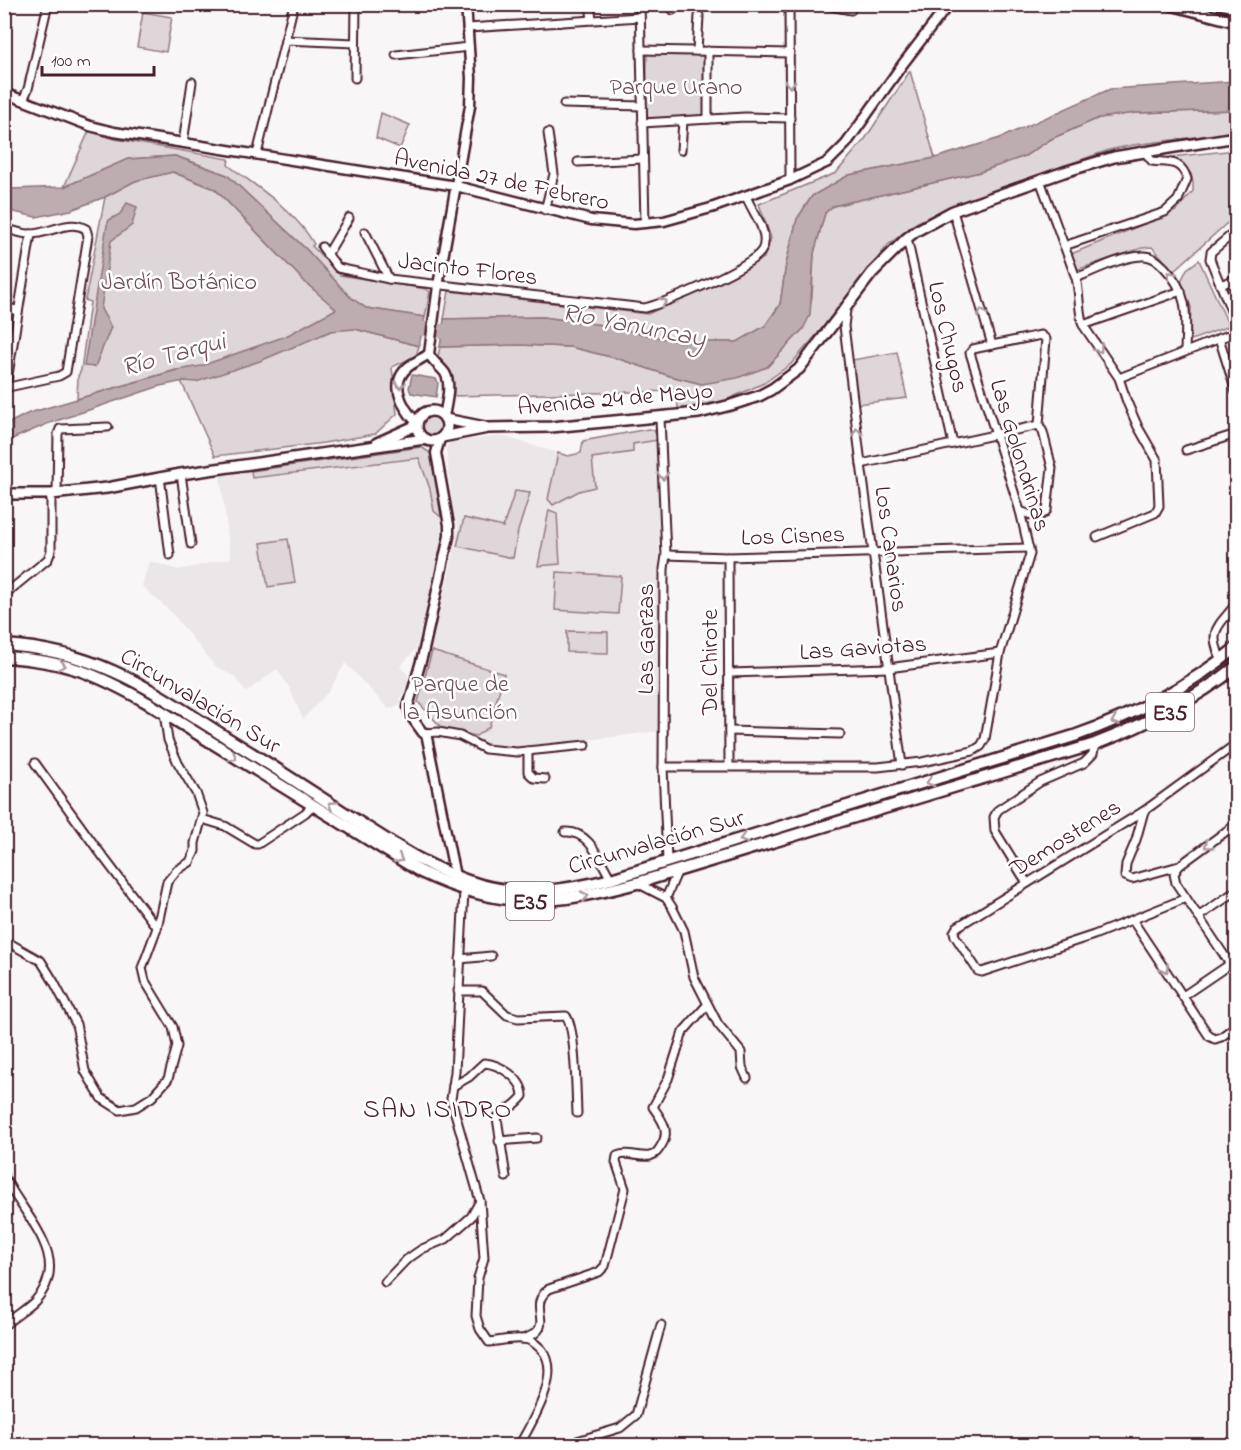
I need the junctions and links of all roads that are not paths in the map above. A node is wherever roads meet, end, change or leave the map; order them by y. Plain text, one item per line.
1 (48, 4) edge
2 (294, 4) edge
3 (356, 4) edge
4 (466, 4) edge
5 (590, 4) edge
6 (640, 4) edge
7 (789, 4) edge
8 (820, 4) edge
9 (950, 4) edge
10 (1167, 4) edge
11 (1221, 4) edge
12 (1236, 8) edge
13 (851, 10) dead end
14 (699, 16) dead end
15 (640, 17) junction
16 (592, 20) junction
17 (1236, 22) edge
18 (468, 28) junction
19 (285, 40) junction
20 (355, 43) junction
21 (469, 47) junction
22 (641, 50) junction
23 (697, 51) junction
24 (708, 51) junction
25 (790, 53) junction
26 (396, 55) dead end
27 (355, 78) dead end
28 (192, 82) dead end
29 (4, 93) edge
30 (23, 100) junction
31 (564, 105) dead end
32 (642, 106) junction
33 (790, 118) junction
34 (708, 119) junction
35 (683, 121) junction
36 (642, 123) junction
37 (548, 133) dead end
38 (1235, 138) edge
39 (183, 143) junction
40 (681, 150) dead end
41 (1144, 151) junction
42 (257, 154) junction
43 (643, 159) junction
44 (578, 162) dead end
45 (790, 180) junction
46 (1040, 180) junction
47 (456, 186) junction
48 (746, 196) junction
49 (545, 210) junction
50 (953, 212) junction
51 (349, 218) dead end
52 (645, 224) junction
53 (4, 228) edge
54 (1236, 231) edge
55 (365, 232) dead end
56 (31, 234) junction
57 (907, 238) junction
58 (1064, 246) junction
59 (322, 248) dead end
60 (327, 255) junction
61 (1076, 278) junction
62 (389, 279) junction
63 (1236, 279) edge
64 (1220, 285) junction
65 (438, 286) junction
66 (1181, 291) junction
67 (4, 306) edge
68 (846, 310) junction
69 (18, 311) junction
70 (1236, 323) edge
71 (1083, 325) junction
72 (832, 327) junction
73 (1236, 332) edge
74 (1219, 338) junction
75 (846, 339) junction
76 (992, 345) junction
77 (1185, 351) junction
78 (429, 354) junction
79 (1119, 378) junction
80 (5, 387) edge
81 (1236, 392) edge
82 (445, 418) junction
83 (660, 418) junction
84 (417, 424) junction
85 (1039, 425) junction
86 (108, 427) dead end
87 (488, 428) junction
88 (1236, 434) edge
89 (995, 435) junction
90 (441, 438) junction
91 (426, 440) junction
92 (953, 444) junction
93 (360, 449) junction
94 (1186, 450) dead end
95 (436, 453) junction
96 (861, 464) junction
97 (181, 474) junction
98 (160, 477) junction
99 (54, 493) junction
100 (4, 495) edge
101 (1020, 511) junction
102 (1097, 537) dead end
103 (191, 544) dead end
104 (1029, 548) junction
105 (873, 552) junction
106 (170, 555) dead end
107 (666, 555) junction
108 (728, 556) junction
109 (4, 595) edge
110 (1236, 604) edge
111 (4, 645) edge
112 (1236, 648) edge
113 (1000, 653) junction
114 (4, 657) edge
115 (1221, 660) junction
116 (1236, 667) edge
117 (888, 668) junction
118 (729, 673) junction
119 (164, 713) junction
120 (729, 731) junction
121 (426, 733) junction
122 (840, 734) dead end
123 (1095, 744) junction
124 (1236, 744) edge
125 (586, 745) dead end
126 (528, 751) junction
127 (35, 763) dead end
128 (902, 765) junction
129 (729, 766) junction
130 (663, 767) junction
131 (545, 779) dead end
132 (312, 806) junction
133 (1144, 811) junction
134 (202, 819) junction
135 (1236, 824) edge
136 (565, 832) dead end
137 (668, 861) junction
138 (1179, 866) junction
139 (679, 870) junction
140 (455, 876) junction
141 (611, 879) junction
142 (637, 883) junction
143 (1027, 884) junction
144 (464, 890) junction
145 (1236, 891) edge
146 (666, 898) junction
147 (1186, 898) junction
148 (1198, 917) junction
149 (1133, 921) junction
150 (157, 928) junction
151 (4, 940) edge
152 (491, 956) dead end
153 (460, 959) junction
154 (1233, 962) edge
155 (1236, 973) edge
156 (458, 991) junction
157 (1183, 996) junction
158 (707, 1005) junction
159 (1236, 1026) edge
160 (747, 1078) dead end
161 (453, 1086) junction
162 (577, 1113) dead end
163 (537, 1138) dead end
164 (499, 1142) junction
165 (4, 1176) edge
166 (506, 1177) dead end
167 (480, 1201) junction
168 (385, 1282) dead end
169 (6, 1324) edge
170 (661, 1325) dead end
171 (523, 1339) junction
172 (519, 1446) edge
173 (575, 1446) edge

1 - 30 street
2 - 19 street
3 - 20 street
4 - 18 street
5 - 16 street
6 - 15 street
7 - 25 street
8 - 13 street
9 - 45 street, Avenida 27 de Febrero
10 - 17 main road
11 - 12 main road
14 - 23 street
15 - 16 street
15 - 22 street
16 - 18 street
18 - 21 street
19 - 20 street
19 - 42 street
20 - 27 street
21 - 26 street
21 - 47 street
22 - 23 street
22 - 32 street
23 - 24 street
24 - 25 street
24 - 34 street
25 -> 33 street
28 - 39 street
29 - 30 street, Avenida 27 de Febrero
30 - 39 street, Avenida 27 de Febrero
31 - 32 street
32 - 36 street
33 - 34 street
33 - 45 street
34 - 35 street
35 - 36 street
35 - 40 street
36 - 43 street
37 - 49 street
38 - 41 main road, Avenida 24 de Mayo
39 - 42 street, Avenida 27 de Febrero
41 - 46 main road, Avenida 24 de Mayo
41 - 58 street
42 - 47 street, Avenida 27 de Febrero
43 - 44 street
43 - 52 street
45 - 48 street, Avenida 27 de Febrero
46 - 50 main road, Avenida 24 de Mayo
46 - 58 street
47 - 49 street, Avenida 27 de Febrero
47 - 65 street
48 - 52 street, Avenida 27 de Febrero
65 -> 48 street, Jacinto Flores
49 - 52 street, Avenida 27 de Febrero
50 - 57 main road, Avenida 24 de Mayo
76 -> 50 street, Las Golondrinas
51 - 60 street
53 - 56 street
54 - 64 street
55 - 62 street
56 - 69 street
56 - 80 street
57 - 68 main road, Avenida 24 de Mayo
57 - 92 street, Los Chugos
58 - 61 street
59 - 60 street, Jacinto Flores
60 - 62 street, Jacinto Flores
66 -> 61 street
61 - 71 street
62 - 65 street, Jacinto Flores
63 - 64 street
64 - 70 street
65 - 78 street
66 - 71 street
66 - 77 street
67 - 69 street
68 - 72 main road, Avenida 24 de Mayo
68 - 75 street, Los Canarios
69 - 80 street
71 -> 79 street
72 - 75 street
72 - 83 main road, Avenida 24 de Mayo
73 - 74 street
74 - 77 street
74 - 81 street
96 -> 75 street, Los Canarios
76 - 85 street
76 - 89 street, Las Golondrinas
77 - 79 street
78 - 82 street
78 -> 84 street
79 - 102 street
82 - 84 main road
82 - 87 main road, Avenida 24 de Mayo
82 - 90 main road
83 - 87 main road, Avenida 24 de Mayo
83 -> 107 street, Las Garzas
84 - 91 main road
84 - 93 main road
85 - 89 street
85 - 101 street
86 - 99 street
87 - 90 main road, Avenida 24 de Mayo
88 - 94 street
89 - 92 street
89 - 101 street, Las Golondrinas
90 - 91 main road
90 - 95 street
91 - 93 main road
91 - 95 street
92 - 96 street
93 - 97 main road
95 - 121 street
96 - 105 street, Los Canarios
97 - 98 main road
97 - 103 street
98 - 99 main road
98 - 106 street
99 - 100 main road
99 - 109 street
101 - 104 street, Las Golondrinas
104 - 105 street, Los Cisnes
104 - 113 street, Las Golondrinas
105 - 108 street, Los Cisnes
105 - 117 street, Los Canarios
107 - 108 street, Los Cisnes
107 - 130 street, Las Garzas
108 - 118 street, Del Chirote
110 - 115 street
140 -> 111 highway, Circunvalación Sur / E35
112 - 115 highway, Circunvalación Sur / E35
113 - 117 street, Las Gaviotas
113 - 128 street, Las Golondrinas
114 -> 119 highway, Circunvalación Sur / E35
115 -> 137 highway, Circunvalación Sur / E35
116 - 123 highway, Circunvalación Sur / E35
117 - 118 street, Las Gaviotas
117 - 128 street, Los Canarios
118 - 120 street, Del Chirote
119 -> 132 highway, Circunvalación Sur / E35
119 - 134 street
120 - 122 street
120 - 129 street, Del Chirote
121 - 126 street
121 - 140 street
123 - 139 highway, Circunvalación Sur / E35
123 - 143 street
124 - 133 street, Demostenes
125 - 126 street
126 - 131 street
127 - 150 street
128 - 129 street
129 - 130 street
130 - 137 street, Las Garzas
132 - 134 street
132 -> 144 highway, Circunvalación Sur / E35
133 - 138 street
133 - 143 street, Demostenes
134 - 150 street
135 -> 138 street
136 - 141 street
137 - 141 highway, Circunvalación Sur / E35
138 - 147 street
139 - 142 highway, Circunvalación Sur / E35
139 - 146 street
140 - 141 highway, Circunvalación Sur / E35
144 -> 142 highway, Circunvalación Sur / E35
142 - 146 street
143 - 149 street, Demostenes
144 - 153 street
145 - 148 street
146 - 158 street
147 - 148 street
147 - 149 street
148 - 154 street
149 -> 157 street
150 - 151 street
152 - 153 street
153 - 156 street
154 - 155 street
154 - 157 street
156 - 161 street
156 - 162 street
157 - 159 street
158 - 160 street
158 - 171 street
161 - 164 street
161 - 167 street
163 - 164 street
164 - 166 street
165 - 169 street
167 - 168 street
167 - 171 street
170 - 173 street
171 - 172 street

